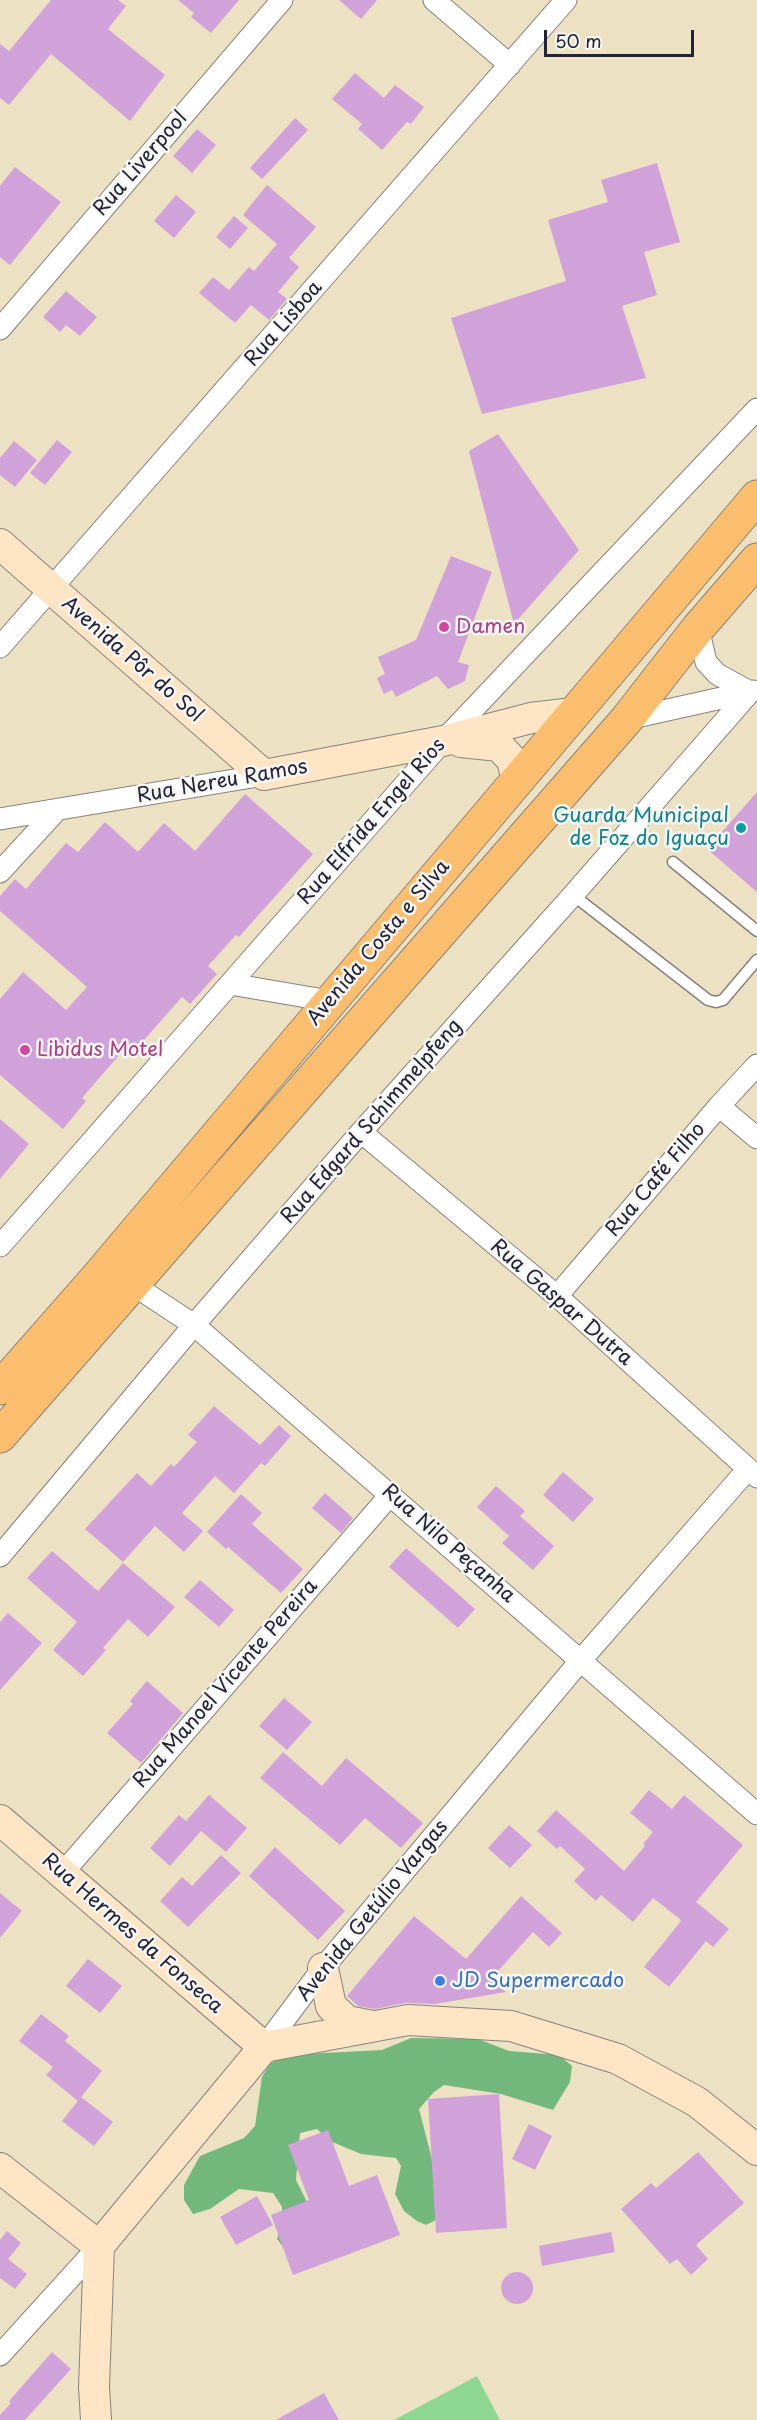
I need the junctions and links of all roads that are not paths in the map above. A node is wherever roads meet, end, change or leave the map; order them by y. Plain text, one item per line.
1 (282, 0) edge
2 (434, 0) edge
3 (566, 0) edge
4 (510, 65) junction
5 (0, 329) edge
6 (757, 409) edge
7 (757, 497) edge
8 (0, 544) edge
9 (757, 560) edge
10 (52, 589) junction
11 (698, 628) junction
12 (0, 647) edge
13 (753, 691) edge
14 (573, 713) junction
15 (627, 719) junction
16 (443, 741) junction
17 (264, 775) junction
18 (517, 780) junction
19 (57, 810) junction
20 (0, 819) edge
21 (673, 862) dead end
22 (0, 872) edge
23 (573, 895) junction
24 (757, 931) edge
25 (757, 960) edge
26 (230, 984) junction
27 (330, 1000) junction
28 (757, 1065) edge
29 (719, 1106) junction
30 (361, 1132) junction
31 (757, 1138) edge
32 (0, 1246) edge
33 (132, 1284) junction
34 (557, 1296) junction
35 (194, 1325) junction
36 (0, 1388) edge
37 (0, 1436) edge
38 (752, 1473) edge
39 (391, 1494) junction
40 (0, 1556) edge
41 (581, 1660) junction
42 (757, 1814) edge
43 (0, 1820) edge
44 (61, 1875) junction
45 (323, 1968) junction
46 (373, 2026) junction
47 (264, 2047) junction
48 (757, 2150) edge
49 (0, 2168) edge
50 (99, 2246) junction
51 (0, 2355) edge
52 (96, 2420) edge

1 - 5 street, Rua Liverpool
2 - 4 street
3 - 4 street, Rua Lisboa
4 - 10 street, Rua Lisboa
6 - 16 street, Rua Elfrida Engel Rios
7 - 14 main road, Avenida Costa e Silva
8 - 10 street, Avenida Pôr do Sol
9 - 11 main road, Avenida Costa e Silva
10 - 12 street, Rua Lisboa
10 - 17 street, Avenida Pôr do Sol
11 - 13 street
11 - 15 main road, Avenida Costa e Silva
13 - 15 street
13 - 23 street, Rua Edgard Schimmelpfeng
14 - 16 street
14 - 18 main road, Avenida Costa e Silva
15 - 33 main road, Avenida Costa e Silva
16 - 17 street, Rua Nereu Ramos
16 - 18 street
16 - 26 street, Rua Elfrida Engel Rios
17 - 19 street, Rua Nereu Ramos
18 - 27 main road, Avenida Costa e Silva
19 - 20 street, Rua Nereu Ramos
19 - 22 street
21 - 24 lane
23 - 25 lane
23 - 30 street, Rua Edgard Schimmelpfeng
26 - 27 street
26 - 32 street, Rua Elfrida Engel Rios
27 - 36 main road, Avenida Costa e Silva
28 - 29 street, Rua Café Filho
29 - 31 street
29 - 34 street, Rua Café Filho
30 - 34 street, Rua Gaspar Dutra
30 - 35 street, Rua Edgard Schimmelpfeng
33 - 35 street, Rua Nilo Peçanha
33 - 37 main road, Avenida Costa e Silva
34 - 38 street, Rua Gaspar Dutra
35 - 39 street, Rua Nilo Peçanha
35 - 40 street, Rua Edgard Schimmelpfeng
38 - 41 street, Avenida Getúlio Vargas
39 - 41 street, Rua Nilo Peçanha
39 - 44 street, Rua Manoel Vicente Pereira
41 - 42 street, Rua Nilo Peçanha
41 - 45 street, Avenida Getúlio Vargas
43 - 44 street, Rua Hermes da Fonseca
44 - 47 street, Rua Hermes da Fonseca
45 - 46 street
45 - 47 street, Avenida Getúlio Vargas
46 - 47 street
46 - 48 street
47 - 50 street, Avenida Getúlio Vargas
49 - 50 street
50 - 51 street, Avenida Getúlio Vargas
50 - 52 street

